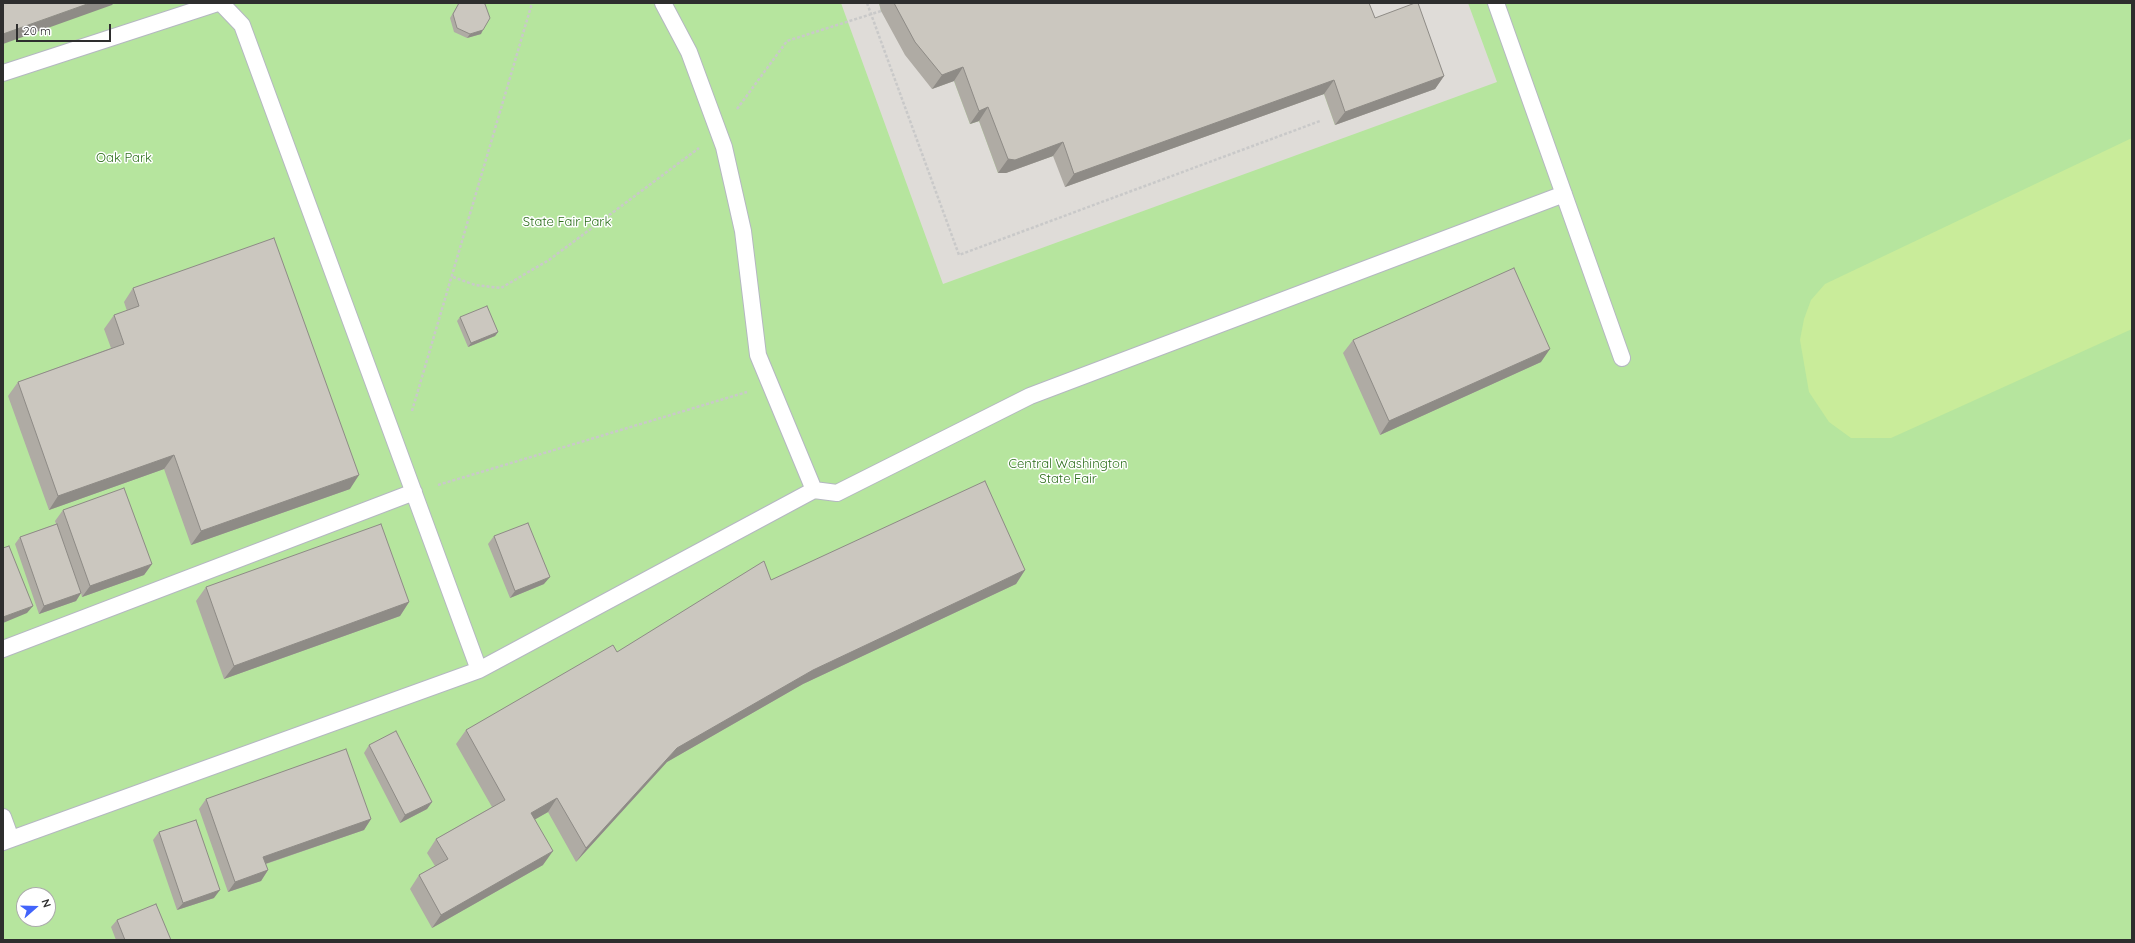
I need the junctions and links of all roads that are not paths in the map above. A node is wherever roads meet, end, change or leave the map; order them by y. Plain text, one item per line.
1 (220, 3) edge
2 (663, 3) edge
3 (1496, 3) edge
4 (3, 73) edge
5 (1564, 194) junction
6 (1622, 358) dead end
7 (814, 490) junction
8 (414, 492) junction
9 (3, 649) edge
10 (479, 670) junction
11 (3, 816) edge
12 (7, 841) edge

1 - 4 lane
1 - 8 lane
2 - 7 lane
3 - 5 lane
5 - 6 lane
5 - 7 lane
7 - 10 lane
8 - 9 lane
8 - 10 lane
10 - 12 lane
11 - 12 lane

